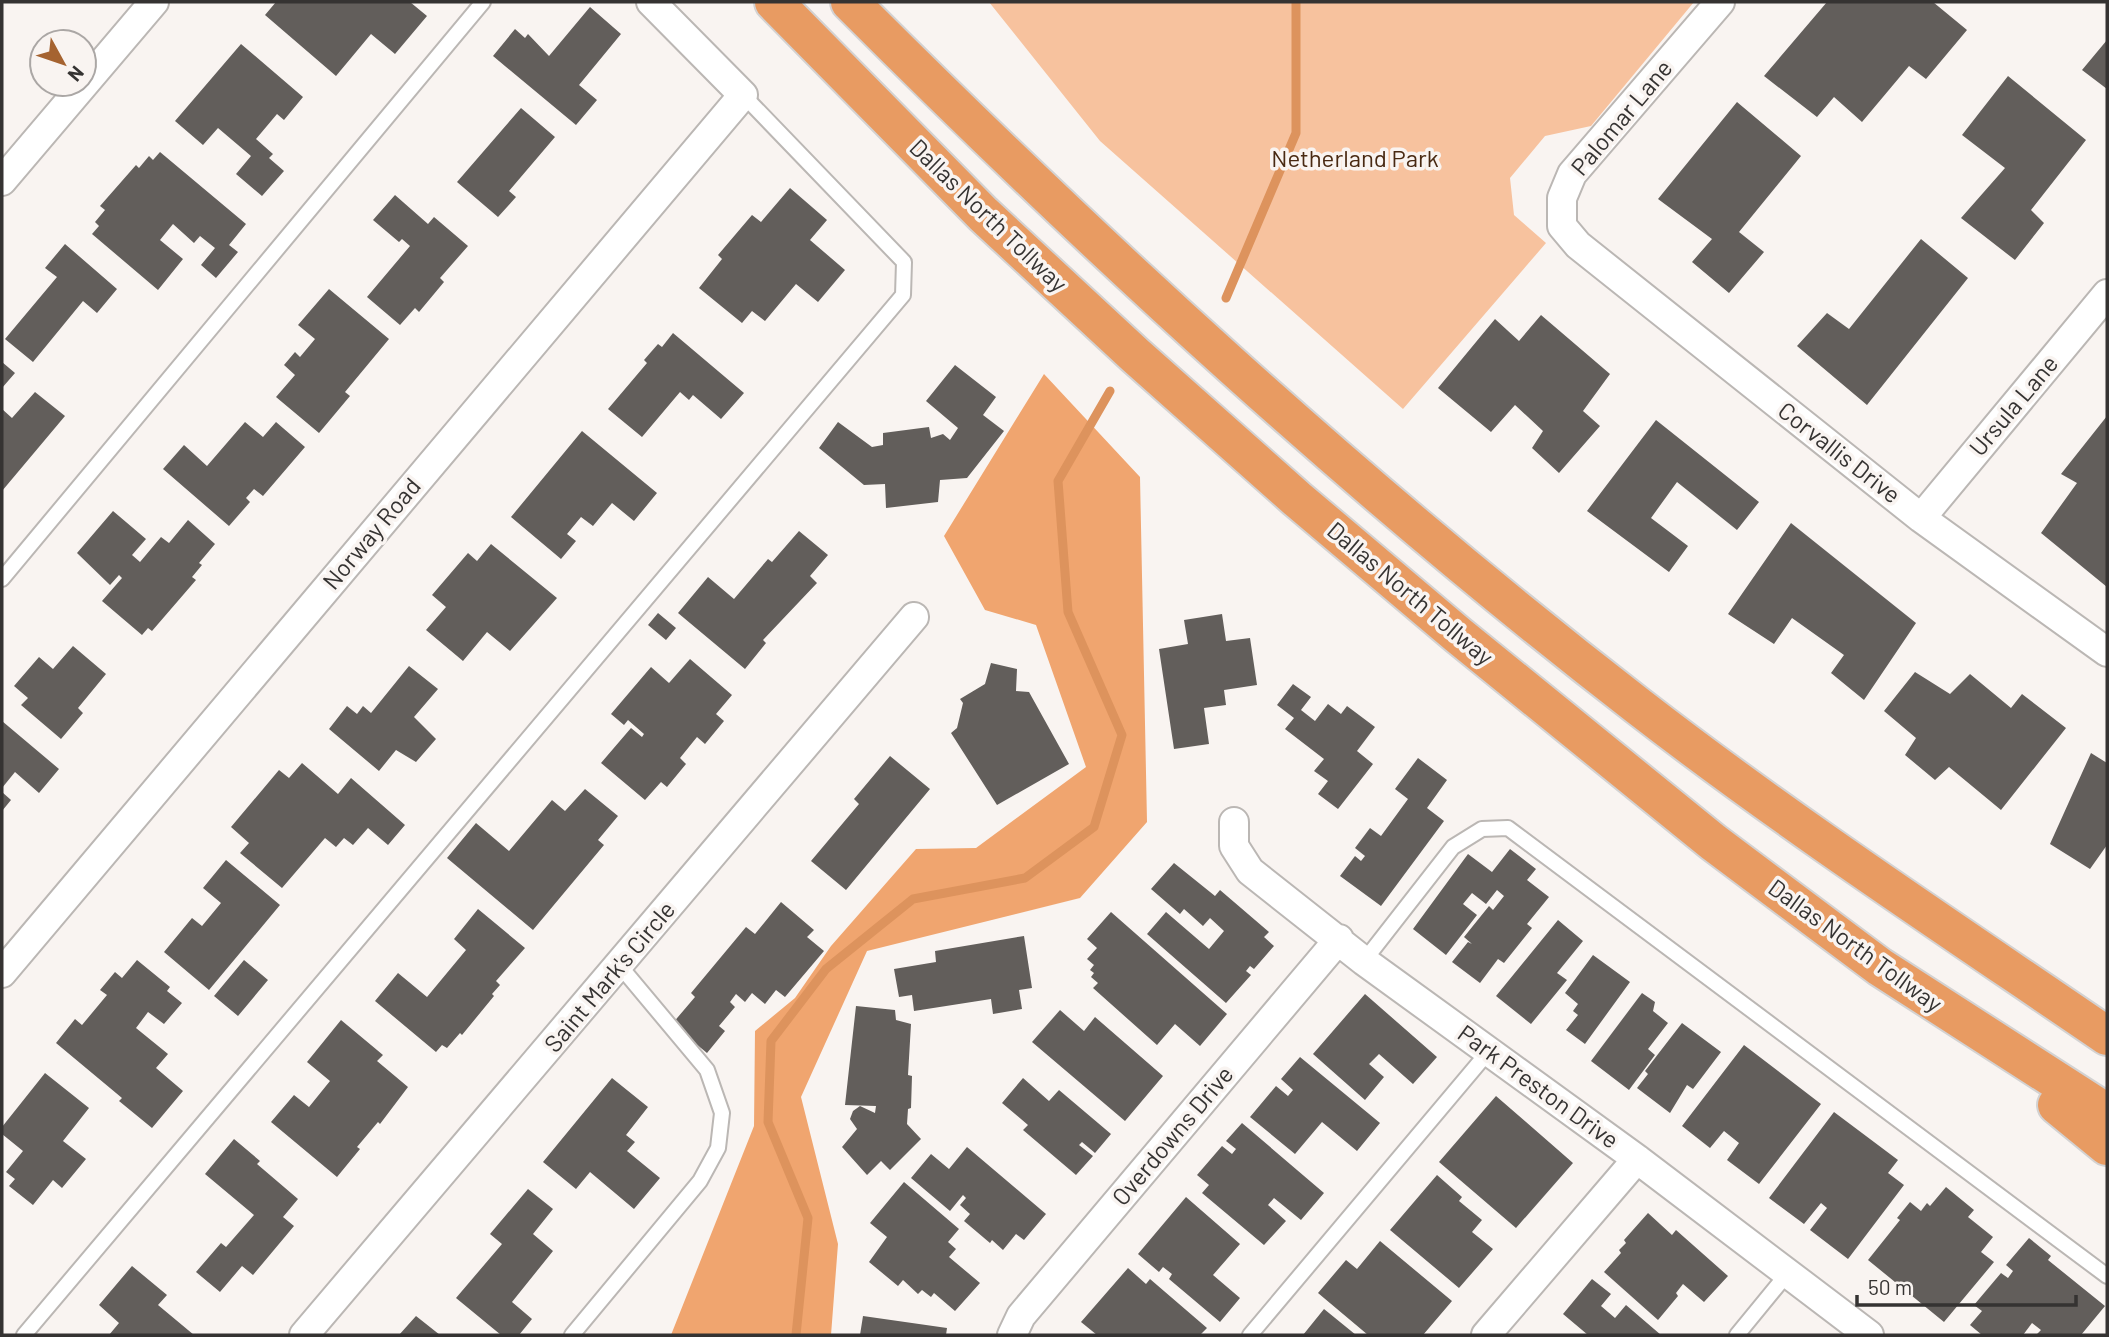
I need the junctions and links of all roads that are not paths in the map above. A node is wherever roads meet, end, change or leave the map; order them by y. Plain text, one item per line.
1 (154, 2) edge
2 (483, 2) edge
3 (652, 2) edge
4 (774, 2) edge
5 (850, 2) edge
6 (1720, 2) edge
7 (743, 95) junction
8 (2, 181) edge
9 (1577, 245) joint
10 (2107, 294) edge
11 (1921, 518) junction
12 (2, 579) edge
13 (914, 617) dead end
14 (2107, 652) edge
15 (1234, 822) dead end
16 (1339, 939) junction
17 (1364, 961) junction
18 (620, 966) junction
19 (2, 972) edge
20 (1931, 1002) junction
21 (2107, 1036) edge
22 (1489, 1051) junction
23 (2107, 1114) edge
24 (2107, 1146) edge
25 (1637, 1159) junction
26 (1787, 1274) junction
27 (2107, 1276) edge
28 (24, 1335) edge
29 (304, 1335) edge
30 (572, 1335) edge
31 (1012, 1335) edge
32 (1250, 1335) edge
33 (1486, 1335) edge
34 (1737, 1335) edge
35 (1868, 1335) edge

1 - 8 street
2 - 12 lane
3 - 7 street
4 - 20 highway, Dallas North Tollway
5 - 21 highway
6 - 9 street, Palomar Lane
7 - 19 street, Norway Road
7 - 28 lane
9 - 11 street, Corvallis Drive
10 - 11 street, Ursula Lane
11 - 14 street, Corvallis Drive
13 - 18 street, Saint Mark's Circle
15 - 16 street, Park Preston Drive
16 - 17 street, Park Preston Drive
16 - 31 street, Overdowns Drive
17 - 22 street, Park Preston Drive
17 - 27 lane
18 - 29 street, Saint Mark's Circle
18 - 30 lane
20 - 23 highway, Dallas North Tollway
20 - 24 highway
22 - 25 street, Park Preston Drive
22 - 32 lane
25 - 26 street, Park Preston Drive
25 - 33 street
26 - 34 lane
26 - 35 street, Park Preston Drive

